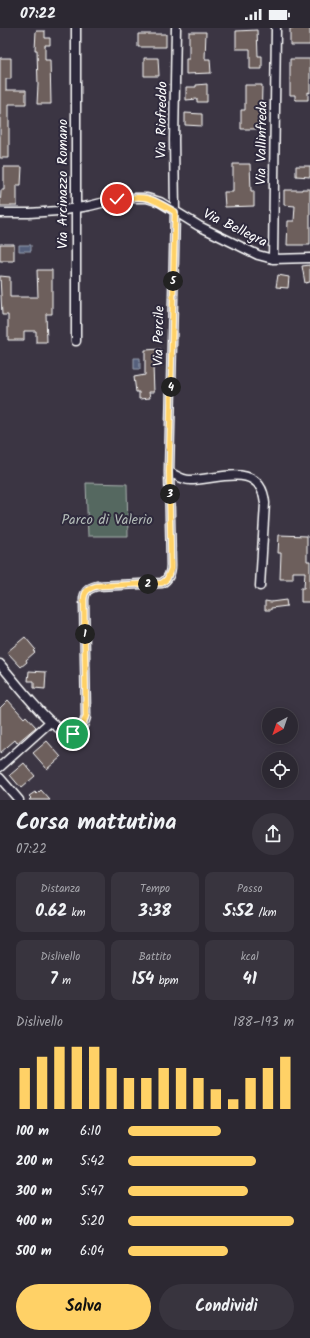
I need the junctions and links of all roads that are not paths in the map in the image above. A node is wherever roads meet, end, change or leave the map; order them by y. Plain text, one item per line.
1 (76, 28) edge
2 (176, 28) edge
3 (276, 28) edge
4 (77, 209) junction
5 (175, 212) junction
6 (0, 213) edge
7 (310, 258) edge
8 (273, 259) junction
9 (76, 341) dead end
10 (169, 472) junction
11 (260, 586) dead end
12 (0, 664) edge
13 (50, 722) junction
14 (0, 767) edge
15 (0, 778) edge
16 (19, 800) edge

1 - 4 street, Via Arcinazzo Romano
2 - 5 street, Via Riofreddo
3 - 8 street, Via Vallinfreda
4 - 5 street, Via Bellegra
4 - 6 street, Via Bellegra
4 - 9 street, Via Arcinazzo Romano
5 - 8 street, Via Bellegra
5 - 10 street, Via Percile
7 - 8 street, Via Bellegra
10 - 11 street
10 - 13 street, Via Percile
12 - 13 street
13 - 14 street
15 - 16 street

